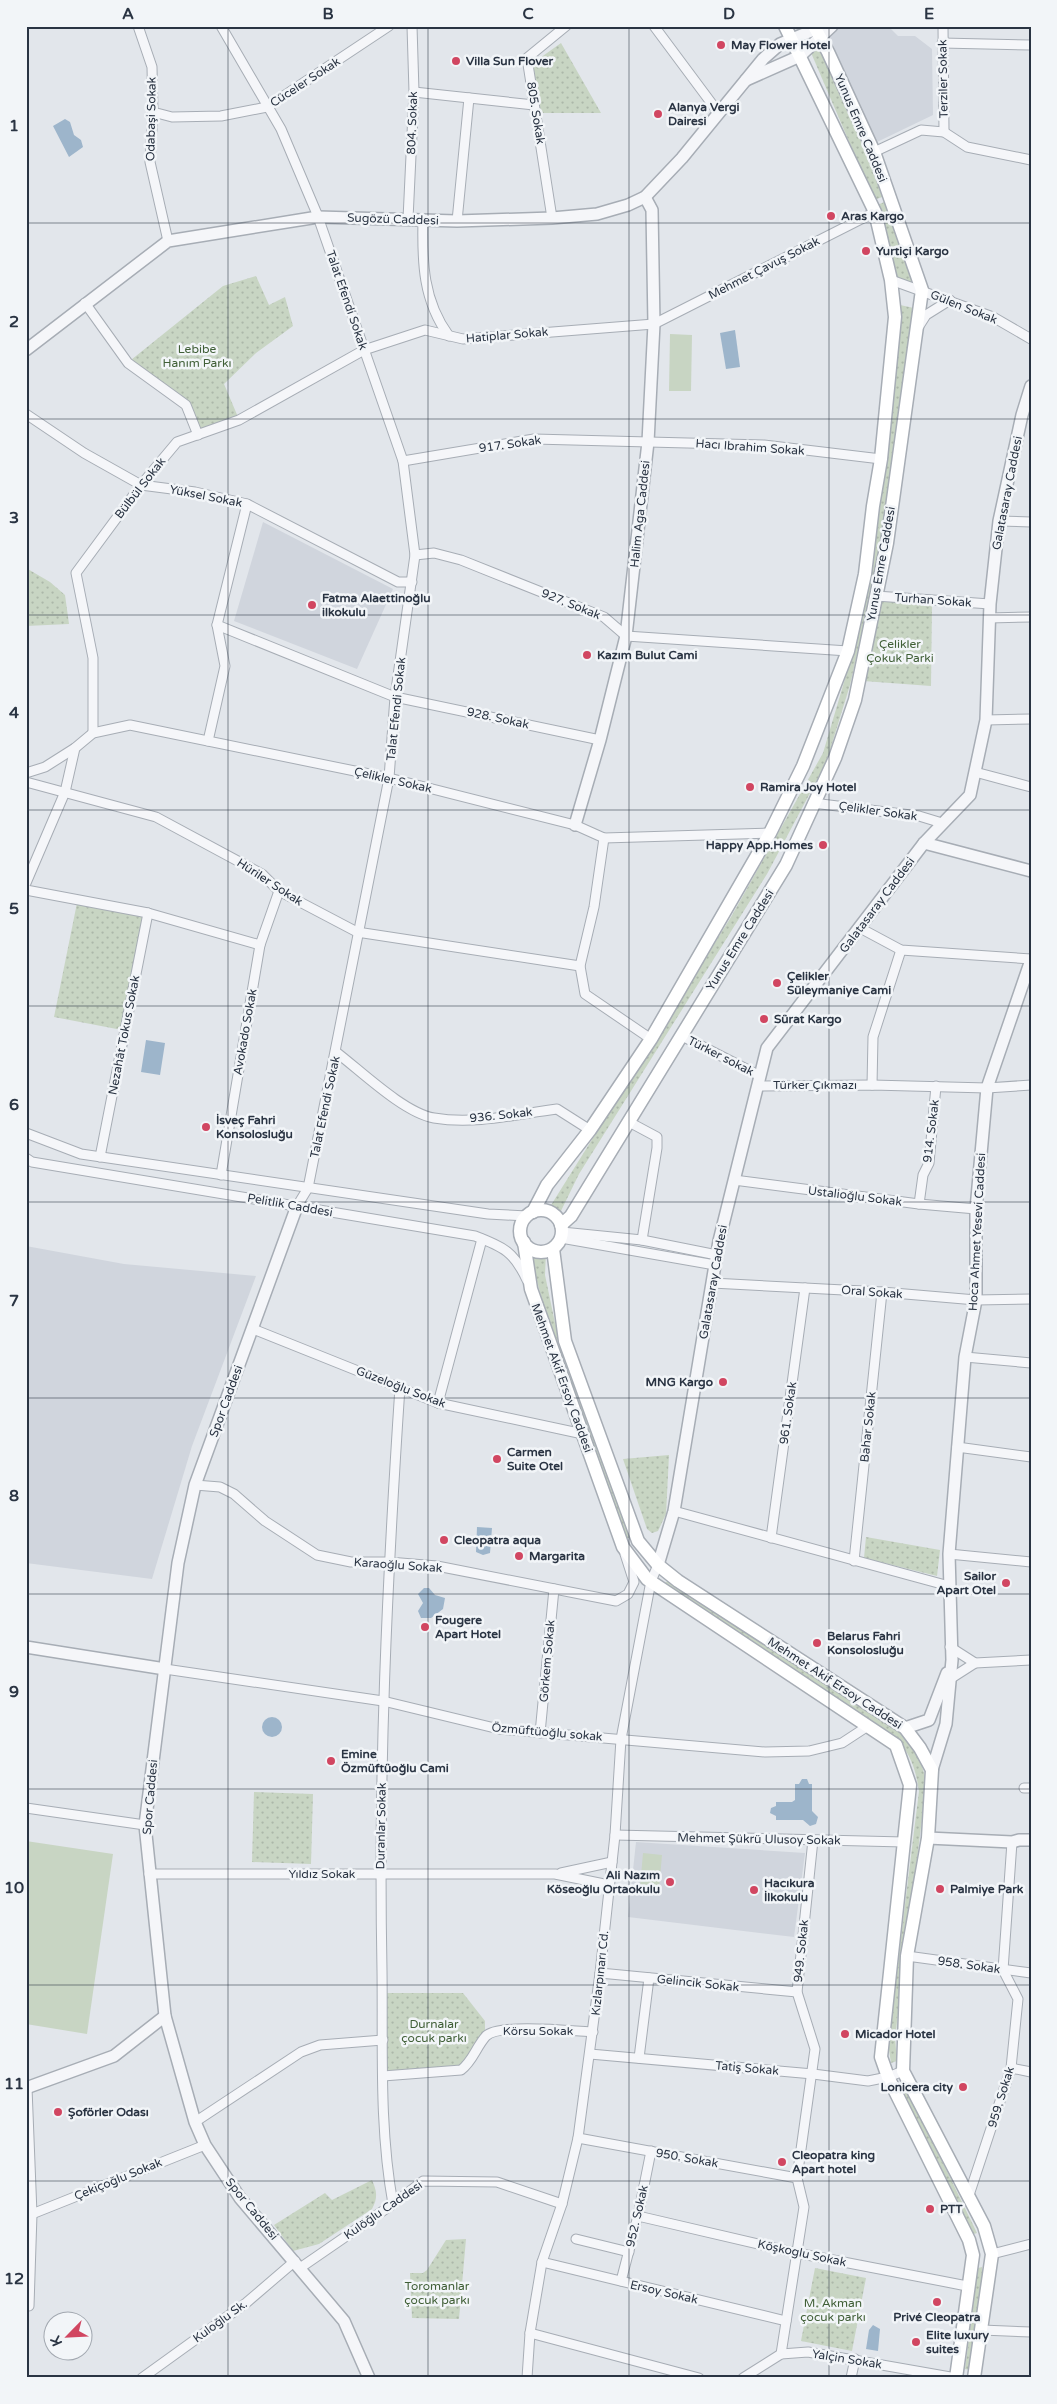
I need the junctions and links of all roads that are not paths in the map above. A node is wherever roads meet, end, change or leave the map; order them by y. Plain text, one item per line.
1 (138, 26) edge
2 (221, 26) edge
3 (389, 26) edge
4 (412, 26) edge
5 (566, 26) edge
6 (654, 26) edge
7 (832, 26) edge
8 (943, 26) edge
9 (817, 31) edge
10 (788, 32) edge
11 (942, 43) junction
12 (1031, 45) edge
13 (800, 56) junction
14 (743, 82) junction
15 (414, 92) junction
16 (469, 98) junction
17 (534, 105) junction
18 (268, 107) junction
19 (153, 112) junction
20 (718, 112) junction
21 (944, 132) junction
22 (874, 152) junction
23 (1031, 160) edge
24 (645, 197) junction
25 (875, 212) junction
26 (318, 217) junction
27 (552, 218) junction
28 (408, 219) junction
29 (423, 220) junction
30 (457, 221) junction
31 (168, 241) junction
32 (891, 280) junction
33 (922, 290) junction
34 (950, 300) junction
35 (85, 303) junction
36 (654, 324) junction
37 (917, 328) junction
38 (449, 336) junction
39 (1031, 339) edge
40 (26, 350) edge
41 (364, 350) junction
42 (1031, 386) edge
43 (26, 406) edge
44 (29, 415) edge
45 (198, 435) junction
46 (648, 442) junction
47 (881, 459) junction
48 (403, 461) junction
49 (141, 485) junction
50 (247, 504) junction
51 (999, 520) junction
52 (1031, 522) edge
53 (415, 555) junction
54 (412, 582) junction
55 (876, 596) junction
56 (990, 604) junction
57 (1031, 617) edge
58 (989, 618) junction
59 (217, 625) junction
60 (626, 636) junction
61 (848, 651) junction
62 (396, 697) junction
63 (1031, 719) edge
64 (986, 720) junction
65 (93, 733) junction
66 (600, 740) junction
67 (208, 741) junction
68 (75, 748) junction
69 (975, 772) junction
70 (26, 773) edge
71 (389, 778) junction
72 (26, 782) edge
73 (1031, 787) edge
74 (65, 792) junction
75 (813, 803) junction
76 (942, 823) junction
77 (575, 825) junction
78 (770, 834) junction
79 (604, 838) junction
80 (924, 843) junction
81 (1031, 870) edge
82 (26, 883) edge
83 (26, 890) edge
84 (279, 891) junction
85 (148, 913) junction
86 (860, 928) junction
87 (357, 932) junction
88 (260, 945) junction
89 (901, 950) junction
90 (1031, 960) edge
91 (580, 966) junction
92 (682, 1036) junction
93 (651, 1039) junction
94 (336, 1052) junction
95 (759, 1081) junction
96 (872, 1085) junction
97 (1031, 1085) edge
98 (936, 1086) junction
99 (987, 1088) junction
100 (629, 1122) junction
101 (590, 1130) junction
102 (26, 1133) edge
103 (100, 1157) junction
104 (26, 1158) edge
105 (221, 1175) junction
106 (734, 1180) junction
107 (308, 1188) junction
108 (919, 1204) junction
109 (297, 1206) junction
110 (976, 1209) junction
111 (530, 1214) junction
112 (561, 1232) junction
113 (482, 1239) junction
114 (642, 1240) junction
115 (524, 1242) junction
116 (553, 1249) junction
117 (716, 1260) junction
118 (712, 1283) junction
119 (805, 1288) junction
120 (531, 1289) junction
121 (882, 1292) junction
122 (1031, 1299) edge
123 (976, 1300) junction
124 (253, 1329) junction
125 (965, 1357) junction
126 (1031, 1363) edge
127 (400, 1387) junction
128 (438, 1403) junction
129 (583, 1434) junction
130 (957, 1447) junction
131 (1031, 1457) edge
132 (195, 1485) junction
133 (674, 1511) junction
134 (771, 1538) junction
135 (623, 1547) junction
136 (949, 1554) junction
137 (389, 1562) junction
138 (854, 1562) junction
139 (1031, 1562) edge
140 (658, 1565) junction
141 (652, 1581) junction
142 (949, 1586) junction
143 (554, 1589) junction
144 (26, 1646) edge
145 (950, 1647) junction
146 (952, 1660) junction
147 (1031, 1660) edge
148 (975, 1663) junction
149 (165, 1669) junction
150 (950, 1679) junction
151 (383, 1701) junction
152 (868, 1726) junction
153 (904, 1728) junction
154 (540, 1733) junction
155 (621, 1739) junction
156 (932, 1770) junction
157 (26, 1808) edge
158 (145, 1825) junction
159 (615, 1835) junction
160 (928, 1838) junction
161 (813, 1840) junction
162 (1031, 1840) edge
163 (904, 1842) junction
164 (1012, 1842) junction
165 (612, 1862) junction
166 (150, 1874) junction
167 (380, 1874) junction
168 (556, 1874) junction
169 (610, 1885) junction
170 (907, 1956) junction
171 (1003, 1970) junction
172 (600, 1973) junction
173 (1031, 1973) edge
174 (649, 1978) junction
175 (797, 1992) junction
176 (165, 2016) junction
177 (593, 2032) junction
178 (383, 2040) junction
179 (590, 2054) junction
180 (639, 2058) junction
181 (1011, 2068) junction
182 (902, 2071) junction
183 (1031, 2072) edge
184 (813, 2074) junction
185 (383, 2076) junction
186 (888, 2077) junction
187 (27, 2088) edge
188 (195, 2122) junction
189 (578, 2138) junction
190 (205, 2145) junction
191 (651, 2151) junction
192 (797, 2178) junction
193 (969, 2195) junction
194 (393, 2204) junction
195 (562, 2204) junction
196 (32, 2214) junction
197 (638, 2216) junction
198 (576, 2240) dead end
199 (1031, 2244) edge
200 (628, 2252) junction
201 (798, 2253) junction
202 (992, 2254) junction
203 (973, 2255) junction
204 (542, 2262) junction
205 (297, 2265) junction
206 (621, 2281) junction
207 (967, 2286) junction
208 (29, 2306) dead end
209 (786, 2321) junction
210 (982, 2330) junction
211 (1031, 2332) edge
212 (530, 2333) junction
213 (781, 2354) junction
214 (855, 2359) junction
215 (146, 2377) edge
216 (369, 2378) edge
217 (527, 2378) edge
218 (699, 2378) edge
219 (743, 2378) edge
220 (852, 2378) edge
221 (956, 2378) edge
222 (974, 2378) edge

1 - 19 street, Odabaşi Sokak
2 - 18 street, Talat Efendi Sokak
3 - 18 street, Cüceler Sokak
4 - 15 street, 804. Sokak
5 - 17 street, 805. Sokak
6 - 20 street
7 - 9 street
8 - 11 street, Terziler Sokak
9 - 10 street, Sugözü Caddesi
9 - 13 street
9 - 22 main road, Yunus Emre Caddesi
10 - 13 main road, Yunus Emre Caddesi
10 - 14 street, Sugözü Caddesi
11 - 12 street
11 - 21 street, Terziler Sokak
13 - 14 street
13 - 25 main road, Yunus Emre Caddesi
14 - 20 street, Sugözü Caddesi
15 - 16 street
15 - 28 street, 804. Sokak
16 - 17 street
16 - 30 street
17 - 27 street, 805. Sokak
18 - 19 street, Cüceler Sokak
18 - 26 street, Talat Efendi Sokak
19 - 31 street, Odabaşi Sokak
20 - 24 street, Sugözü Caddesi
21 - 22 street
21 - 23 street
22 - 33 main road, Yunus Emre Caddesi
24 - 27 street, Sugözü Caddesi
24 - 36 street, Halim Aga Caddesi
25 - 32 main road, Yunus Emre Caddesi
25 - 36 street, Mehmet Çavuş Sokak
26 - 28 street, Sugözü Caddesi
26 - 31 street, Sugözü Caddesi
26 - 41 street, Talat Efendi Sokak
27 - 30 street, Sugözü Caddesi
28 - 29 street, Sugözü Caddesi
29 - 30 street, Sugözü Caddesi
29 - 38 street
31 - 35 street, Sugözü Caddesi
32 - 33 street, Gülen Sokak
32 - 47 main road, Yunus Emre Caddesi
33 - 34 street, Gülen Sokak
33 - 37 main road, Yunus Emre Caddesi
34 - 37 street
34 - 39 street, Gülen Sokak
35 - 40 street, Sugözü Caddesi
35 - 45 street
36 - 38 street, Hatiplar Sokak
36 - 46 street, Halim Aga Caddesi
37 - 55 main road, Yunus Emre Caddesi
38 - 41 street, Hatiplar Sokak
41 - 45 street, Bülbül Sokak
41 - 48 street, Talat Efendi Sokak
42 - 51 street, Galatasaray Caddesi
43 - 44 street, Yüksel Sokak
44 - 49 street, Yüksel Sokak
45 - 49 street, Bülbül Sokak
46 - 47 street, Hacı Ibrahim Sokak
46 - 48 street, 917. Sokak
46 - 60 street, Halim Aga Caddesi
47 - 61 main road, Yunus Emre Caddesi
48 - 53 street, Talat Efendi Sokak
49 - 50 street, Yüksel Sokak
49 - 65 street, Bülbül Sokak
50 - 54 street, Yüksel Sokak
50 - 59 street
51 - 52 street
51 - 56 street, Galatasaray Caddesi
53 - 54 street, Talat Efendi Sokak
53 - 60 street, 927. Sokak
54 - 62 street, Talat Efendi Sokak
55 - 56 street, Turhan Sokak
55 - 75 main road, Yunus Emre Caddesi
56 - 58 street, Galatasaray Caddesi
57 - 58 street
58 - 64 street, Galatasaray Caddesi
59 - 62 street, 928. Sokak
59 - 67 street
60 - 61 street
60 - 66 street, Halim Aga Caddesi
61 - 78 main road, Yunus Emre Caddesi
62 - 66 street, 928. Sokak
62 - 71 street, Talat Efendi Sokak
63 - 64 street
64 - 69 street, Galatasaray Caddesi
65 - 67 street, Çelikler Sokak
65 - 68 street, Çelikler Sokak
66 - 77 street, Halim Aga Caddesi
67 - 71 street, Çelikler Sokak
68 - 70 street, Çelikler Sokak
68 - 74 street
69 - 73 street
69 - 76 street, Galatasaray Caddesi
71 - 77 street, Çelikler Sokak
71 - 87 street, Talat Efendi Sokak
72 - 74 street, Hüriler Sokak
74 - 82 street
74 - 84 street, Hüriler Sokak
75 - 76 street, Çelikler Sokak
75 - 92 main road, Yunus Emre Caddesi
76 - 80 street, Galatasaray Caddesi
77 - 79 street, Çelikler Sokak
78 - 79 street, Çelikler Sokak
78 - 93 main road, Yunus Emre Caddesi
79 - 91 street
80 - 81 street
80 - 86 street, Galatasaray Caddesi
83 - 85 street
84 - 87 street, Hüriler Sokak
84 - 88 street, Avokado Sokak
85 - 88 street
85 - 103 street, Nezahât Tokus Sokak
86 - 89 street
86 - 95 street, Galatasaray Caddesi
87 - 91 street, Hüriler Sokak
87 - 94 street, Talat Efendi Sokak
88 - 105 street, Avokado Sokak
89 - 90 street
89 - 96 street, Türker Çıkmazı
90 - 99 street, Hoca Ahmet Yesevi Caddesi
91 - 93 street
92 - 95 street, Türker sokak
92 - 100 main road, Yunus Emre Caddesi
93 - 101 main road, Yunus Emre Caddesi
94 - 101 street, 936. Sokak
94 - 107 street, Talat Efendi Sokak
95 - 96 street, Türker Çıkmazı
95 - 106 street, Galatasaray Caddesi
96 - 98 street, Türker Çıkmazı
97 - 99 street, Türker Çıkmazı
98 - 99 street, Türker Çıkmazı
98 - 108 street, 914. Sokak
99 - 110 street, Hoca Ahmet Yesevi Caddesi
100 - 112 main road, Yunus Emre Caddesi
100 - 114 street
101 - 111 main road, Yunus Emre Caddesi
102 - 103 street, Pelitlik Caddesi
103 - 105 street, Pelitlik Caddesi
104 - 109 street, Pelitlik Caddesi
105 - 107 street, Pelitlik Caddesi
106 - 108 street, Ustalioğlu Sokak
106 - 117 street, Galatasaray Caddesi
107 - 109 street, Talat Efendi Sokak
107 - 111 street, Pelitlik Caddesi
108 - 110 street, Ustalioğlu Sokak
109 - 113 street, Pelitlik Caddesi
109 - 124 street, Spor Caddesi
110 - 123 street, Hoca Ahmet Yesevi Caddesi
111 - 112 main road
111 - 115 main road
112 - 114 street
112 - 116 main road
112 - 117 street
113 - 120 street, Pelitlik Caddesi
113 - 128 street
114 - 117 street
115 - 116 main road
115 - 120 main road
116 - 140 main road, Mehmet Akif Ersoy Caddesi
117 - 118 street, Galatasaray Caddesi
118 - 119 street, Oral Sokak
118 - 133 street, Galatasaray Caddesi
119 - 121 street, Oral Sokak
119 - 134 street, 961. Sokak
120 - 129 main road, Mehmet Akif Ersoy Caddesi
121 - 123 street, Oral Sokak
121 - 138 street, Bahar Sokak
122 - 123 street, Oral Sokak
123 - 125 street, Hoca Ahmet Yesevi Caddesi
124 - 127 street, Güzeloğlu Sokak
124 - 132 street, Spor Caddesi
125 - 126 street
125 - 130 street, Hoca Ahmet Yesevi Caddesi
127 - 128 street, Güzeloğlu Sokak
127 - 137 street, Duranlar Sokak
128 - 129 street, Güzeloğlu Sokak
129 - 135 main road, Mehmet Akif Ersoy Caddesi
130 - 131 street
130 - 136 street, Hoca Ahmet Yesevi Caddesi
132 - 137 street, Karaoğlu Sokak
132 - 149 street, Spor Caddesi
133 - 134 street
133 - 140 street, Galatasaray Caddesi
134 - 138 street
135 - 141 main road, Mehmet Akif Ersoy Caddesi
135 - 143 street, Karaoğlu Sokak
136 - 139 street
136 - 142 street, Hoca Ahmet Yesevi Caddesi
137 - 143 street, Karaoğlu Sokak
137 - 151 street, Duranlar Sokak
138 - 142 street
140 - 141 street, Kızlarpınarı Cd.
140 - 153 main road, Mehmet Akif Ersoy Caddesi
141 - 152 main road, Mehmet Akif Ersoy Caddesi
141 - 155 street, Kızlarpınarı Cd.
142 - 145 street, Hoca Ahmet Yesevi Caddesi
143 - 154 street, Görkem Sokak
144 - 149 street
145 - 146 street, Hoca Ahmet Yesevi Caddesi
145 - 148 street
146 - 150 street, Hoca Ahmet Yesevi Caddesi
146 - 153 street, Hoca Ahmet Yesevi Caddesi
147 - 148 street
148 - 150 street
149 - 151 street, Özmüftüoğlu sokak
149 - 158 street, Spor Caddesi
150 - 156 street, Hoca Ahmet Yesevi Caddesi
151 - 154 street, Özmüftüoğlu sokak
151 - 167 street, Duranlar Sokak
152 - 155 street, Özmüftüoğlu sokak
152 - 163 main road, Mehmet Akif Ersoy Caddesi
153 - 156 main road, Mehmet Akif Ersoy Caddesi
154 - 155 street, Özmüftüoğlu sokak
155 - 159 street, Kızlarpınarı Cd.
156 - 160 main road
157 - 158 street
158 - 166 street, Spor Caddesi
159 - 161 street, Mehmet Şükrü Ulusoy Sokak
159 - 165 street, Kızlarpınarı Cd.
160 - 164 street
160 - 170 main road
161 - 163 street, Mehmet Şükrü Ulusoy Sokak
161 - 175 street, 949. Sokak
162 - 164 street
163 - 186 main road, Mehmet Akif Ersoy Caddesi
164 - 171 street
165 - 168 street
165 - 169 street, Kızlarpınarı Cd.
166 - 167 street, Yıldız Sokak
166 - 176 street, Spor Caddesi
167 - 168 street, Yıldız Sokak
167 - 178 street, Duranlar Sokak
168 - 169 street
169 - 172 street, Kızlarpınarı Cd.
170 - 171 street, 958. Sokak
170 - 182 main road
171 - 173 street, 958. Sokak
171 - 181 street, 959. Sokak
172 - 174 street, Gelincik Sokak
172 - 177 street, Kızlarpınarı Cd.
174 - 175 street, Gelincik Sokak
174 - 180 street
175 - 184 street, 949. Sokak
176 - 187 street
176 - 188 street, Spor Caddesi
177 - 179 street, Kızlarpınarı Cd.
177 - 185 street, Körsu Sokak
178 - 185 street, Duranlar Sokak
178 - 188 street
179 - 180 street, Tatiş Sokak
179 - 189 street, Kızlarpınarı Cd.
180 - 184 street, Tatiş Sokak
181 - 183 street
181 - 193 street, 959. Sokak
182 - 186 street, Tatiş Sokak
182 - 193 main road
184 - 186 street, Tatiş Sokak
184 - 192 street, 949. Sokak
185 - 194 street, Duranlar Sokak
186 - 203 main road, Mehmet Akif Ersoy Caddesi
187 - 196 street
188 - 190 street, Spor Caddesi
189 - 191 street, 950. Sokak
189 - 195 street, Kızlarpınarı Cd.
190 - 196 street, Çekiçoğlu Sokak
190 - 205 street, Spor Caddesi
191 - 192 street, 950. Sokak
191 - 197 street, 952. Sokak
192 - 201 street
193 - 202 main road
194 - 195 street, Kulöğlu Caddesi
194 - 205 street, Kulöğlu Caddesi
195 - 204 street, Kızlarpınarı Cd.
196 - 208 street
197 - 200 street, 952. Sokak
197 - 201 street, Köşkoglu Sokak
198 - 200 street
199 - 202 street
200 - 206 street, 952. Sokak
201 - 207 street, Köşkoglu Sokak
201 - 209 street
202 - 203 main road
202 - 210 main road
203 - 207 main road
204 - 206 street, Ersoy Sokak
204 - 212 street, Kızlarpınarı Cd.
205 - 215 street, Kuloğlu Sk.
205 - 216 street, Spor Caddesi
206 - 209 street, Ersoy Sokak
207 - 221 main road
209 - 213 street
210 - 211 street
210 - 222 main road
212 - 217 street, Kızlarpınarı Cd.
212 - 218 street
213 - 214 street, Yalçin Sokak
213 - 219 street, Yalçin Sokak
214 - 220 street
214 - 221 street, Yalçin Sokak

